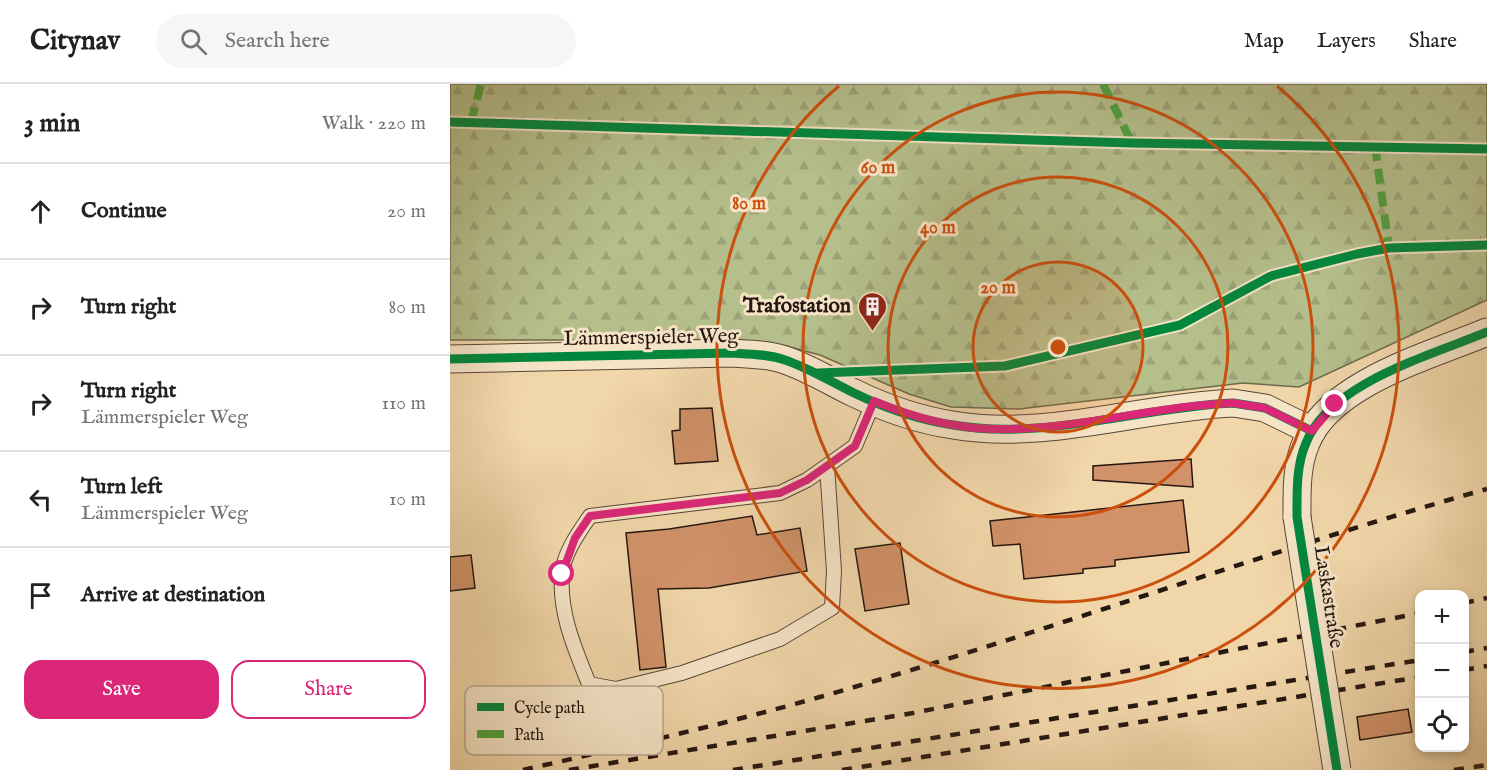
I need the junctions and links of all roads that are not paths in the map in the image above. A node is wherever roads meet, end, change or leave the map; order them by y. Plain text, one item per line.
1 (1487, 332) edge
2 (450, 359) edge
3 (874, 401) junction
4 (1312, 431) junction
5 (827, 466) junction
6 (600, 686) edge
7 (628, 686) edge
8 (1337, 770) edge

1 - 4 street
2 - 3 street, Lämmerspieler Weg
3 - 4 street, Lämmerspieler Weg
3 - 5 lane
4 - 8 street, Laskastraße, bridge
5 - 6 lane
5 - 7 lane

